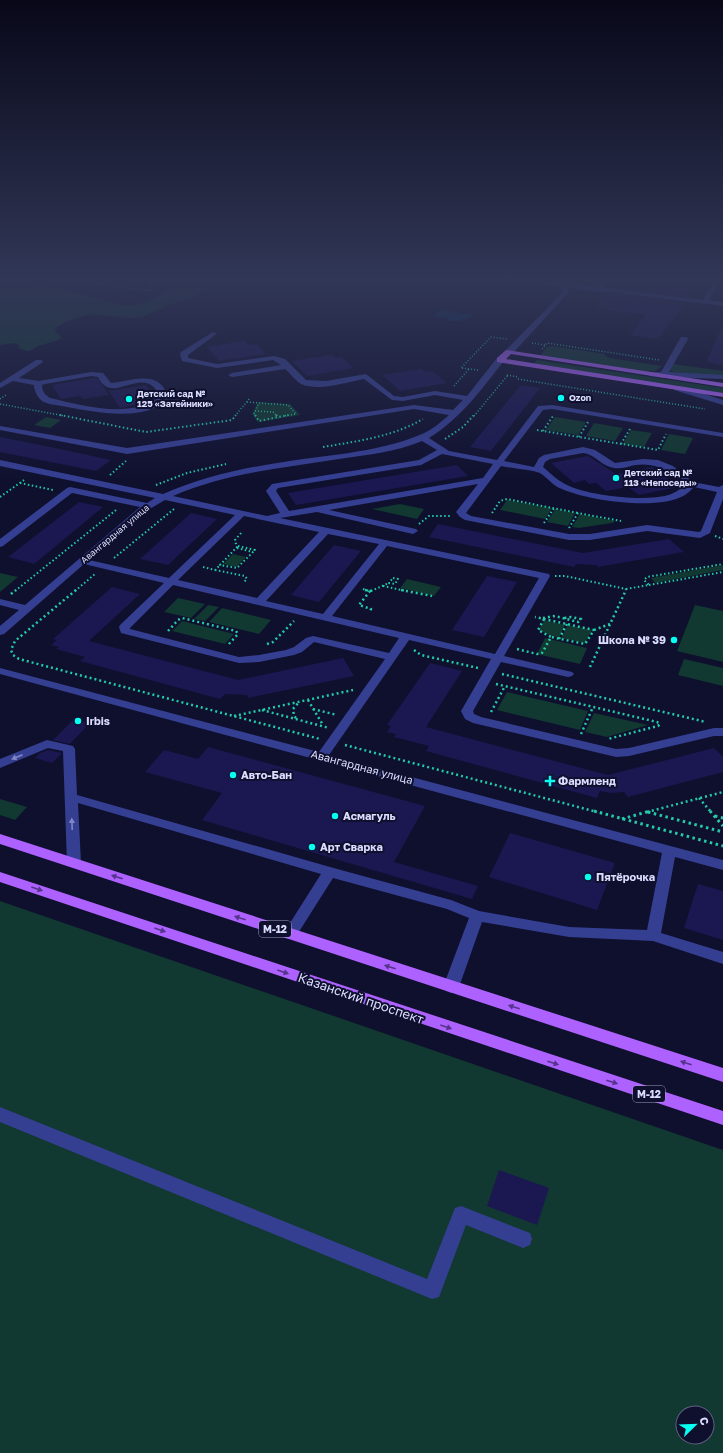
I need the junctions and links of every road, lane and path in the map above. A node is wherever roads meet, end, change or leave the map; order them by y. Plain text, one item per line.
1 (194, 347) edge
2 (514, 347) edge
3 (545, 347) edge
4 (566, 347) edge
5 (680, 347) edge
6 (509, 352) junction
7 (539, 354) dead end
8 (500, 360) junction
9 (39, 362) dead end
10 (671, 362) junction
11 (287, 366) junction
12 (502, 374) dead end
13 (652, 374) joint
14 (232, 375) dead end
15 (508, 375) junction
16 (664, 375) junction
17 (723, 377) edge
18 (12, 379) junction
19 (39, 384) junction
20 (723, 385) edge
21 (0, 386) edge
22 (676, 388) junction
23 (723, 395) edge
24 (398, 399) junction
25 (469, 399) junction
26 (247, 402) dead end
27 (259, 403) junction
28 (723, 403) edge
29 (404, 409) junction
30 (707, 409) dead end
31 (255, 411) junction
32 (454, 413) junction
33 (278, 418) junction
34 (589, 420) dead end
35 (631, 427) dead end
36 (0, 428) edge
37 (525, 428) junction
38 (667, 433) dead end
39 (723, 435) edge
40 (422, 437) junction
41 (578, 437) junction
42 (621, 444) junction
43 (433, 445) junction
44 (123, 451) junction
45 (442, 452) junction
46 (0, 463) edge
47 (498, 463) junction
48 (542, 471) junction
49 (24, 480) dead end
50 (486, 480) junction
51 (20, 483) junction
52 (100, 483) junction
53 (691, 484) junction
54 (723, 489) edge
55 (67, 493) junction
56 (0, 497) edge
57 (163, 497) junction
58 (183, 501) junction
59 (148, 506) junction
60 (554, 508) junction
61 (314, 509) junction
62 (242, 513) junction
63 (578, 513) junction
64 (286, 514) junction
65 (492, 514) dead end
66 (264, 518) junction
67 (468, 518) junction
68 (625, 522) dead end
69 (544, 524) dead end
70 (413, 530) joint
71 (325, 531) junction
72 (242, 532) dead end
73 (564, 537) junction
74 (386, 543) junction
75 (0, 544) edge
76 (237, 548) junction
77 (82, 561) junction
78 (190, 564) junction
79 (723, 564) edge
80 (220, 565) junction
81 (104, 566) junction
82 (215, 570) junction
83 (723, 572) edge
84 (545, 576) junction
85 (171, 582) junction
86 (243, 583) dead end
87 (389, 583) dead end
88 (649, 585) junction
89 (350, 586) junction
90 (383, 586) junction
91 (626, 590) junction
92 (370, 591) junction
93 (432, 596) dead end
94 (0, 602) edge
95 (259, 602) junction
96 (28, 609) junction
97 (368, 613) dead end
98 (523, 614) junction
99 (325, 618) junction
100 (540, 618) junction
101 (564, 618) junction
102 (544, 619) junction
103 (294, 621) dead end
104 (567, 624) junction
105 (610, 624) junction
106 (594, 630) junction
107 (0, 632) edge
108 (175, 632) dead end
109 (406, 636) junction
110 (551, 637) junction
111 (559, 639) junction
112 (260, 646) dead end
113 (504, 646) junction
114 (234, 647) dead end
115 (391, 657) junction
116 (498, 658) junction
117 (590, 668) dead end
118 (0, 671) edge
119 (568, 674) dead end
120 (484, 681) junction
121 (371, 686) junction
122 (505, 686) junction
123 (308, 700) junction
124 (299, 702) junction
125 (469, 707) junction
126 (593, 707) junction
127 (313, 709) junction
128 (261, 710) junction
129 (491, 712) junction
130 (498, 714) dead end
131 (234, 716) junction
132 (349, 718) junction
133 (297, 719) junction
134 (323, 726) junction
135 (340, 731) junction
136 (573, 732) dead end
137 (723, 732) edge
138 (587, 736) dead end
139 (578, 739) junction
140 (605, 739) dead end
141 (332, 742) junction
142 (322, 757) junction
143 (0, 764) edge
144 (723, 792) edge
145 (71, 797) junction
146 (699, 798) junction
147 (647, 812) junction
148 (714, 816) junction
149 (723, 818) edge
150 (621, 819) junction
151 (723, 826) edge
152 (723, 832) edge
153 (0, 839) edge
154 (723, 846) edge
155 (669, 851) junction
156 (74, 863) junction
157 (723, 865) edge
158 (330, 872) junction
159 (0, 876) edge
160 (476, 916) junction
161 (290, 934) junction
162 (653, 936) junction
163 (723, 958) edge
164 (451, 987) junction
165 (723, 1074) edge
166 (0, 1114) edge
167 (723, 1118) edge
168 (524, 1239) dead end

1 - 11 street
2 - 6 street
3 - 7 path
4 - 10 path
5 - 10 street
6 - 8 main road
6 - 13 main road
8 - 22 main road
8 - 25 street, Авангардная улица
9 - 18 street
10 - 16 street
11 - 14 street
11 - 24 street
12 - 15 path
13 - 16 street
15 - 30 path
15 - 43 path
16 - 17 street
16 - 20 main road
18 - 19 street
18 - 21 street
19 - 19 street
22 - 23 main road
22 - 28 street
24 - 25 street
24 - 29 street
25 - 32 street, Авангардная улица
26 - 27 path
27 - 31 path
27 - 33 path
29 - 32 street
29 - 44 street
31 - 33 path
31 - 33 path
32 - 40 street, Авангардная улица
34 - 41 path
35 - 42 path
36 - 44 street
37 - 39 street
37 - 41 path
37 - 47 street
38 - 42 path
40 - 43 street
40 - 57 street, Авангардная улица
41 - 42 path
43 - 45 street
44 - 52 path
45 - 47 street
45 - 64 street
46 - 52 street
47 - 48 street
47 - 50 street
48 - 53 street
48 - 53 street
49 - 51 path
50 - 61 street
50 - 67 street
51 - 55 path
51 - 56 path
52 - 57 street
53 - 54 street
54 - 73 street
55 - 59 street
55 - 75 street
57 - 58 street
57 - 59 street, Авангардная улица
58 - 62 street
58 - 81 path
59 - 77 street, Авангардная улица
60 - 63 path
60 - 65 path
60 - 69 path
61 - 64 street
61 - 70 street
62 - 66 street
62 - 78 street
63 - 68 path
63 - 73 path
64 - 66 street
66 - 71 street
67 - 70 path
67 - 73 street
71 - 74 street
71 - 95 street
72 - 76 path
74 - 84 street
74 - 89 street
76 - 80 path
76 - 80 path
77 - 81 street
77 - 96 street, Авангардная улица
78 - 82 path
78 - 85 street
79 - 88 path
80 - 82 path
81 - 85 street
81 - 131 path
82 - 86 path
83 - 88 path
84 - 91 path
84 - 98 street
85 - 95 street
85 - 115 street
87 - 90 path
88 - 91 path
89 - 92 path
89 - 99 street
90 - 92 path
90 - 93 path
91 - 105 path
92 - 97 path
94 - 96 street
95 - 99 street
96 - 107 street, Авангардная улица
98 - 100 path
98 - 113 street
99 - 109 street
100 - 101 path
100 - 102 path
101 - 101 path
102 - 104 path
102 - 110 path
103 - 112 path
104 - 106 path
104 - 111 path
105 - 106 path
105 - 117 path
106 - 111 path
108 - 114 path
109 - 115 street
109 - 116 street
110 - 111 path
110 - 113 path
113 - 116 street
115 - 121 street
116 - 119 street
116 - 120 street
118 - 142 street, Авангардная улица
120 - 122 path
120 - 125 street
121 - 123 path
121 - 132 street
122 - 126 path
122 - 129 path
123 - 124 path
123 - 127 path
124 - 128 path
124 - 133 path
125 - 129 path
125 - 139 street
126 - 139 path
126 - 140 path
127 - 132 path
127 - 134 path
128 - 131 path
128 - 133 path
129 - 130 path
131 - 141 path
132 - 135 street
133 - 134 path
134 - 135 path
135 - 141 street
136 - 139 path
137 - 139 street
138 - 139 path
141 - 142 street
141 - 150 path
142 - 155 street, Авангардная улица
145 -> 143 street
144 - 146 path
156 -> 145 street
145 - 158 street
146 - 147 path
146 - 148 path
147 - 150 path
147 - 152 path
148 - 149 path
148 - 151 path
150 - 154 path
153 - 156 main road, М-12
155 - 157 street, Авангардная улица
155 - 162 street
161 -> 156 main road, М-12
158 - 160 street
158 - 161 street
159 -> 167 main road, Казанский проспект / М-12
160 - 162 street
160 - 164 street
164 -> 161 main road, М-12
162 - 163 street
165 -> 164 main road, М-12
166 - 168 street

